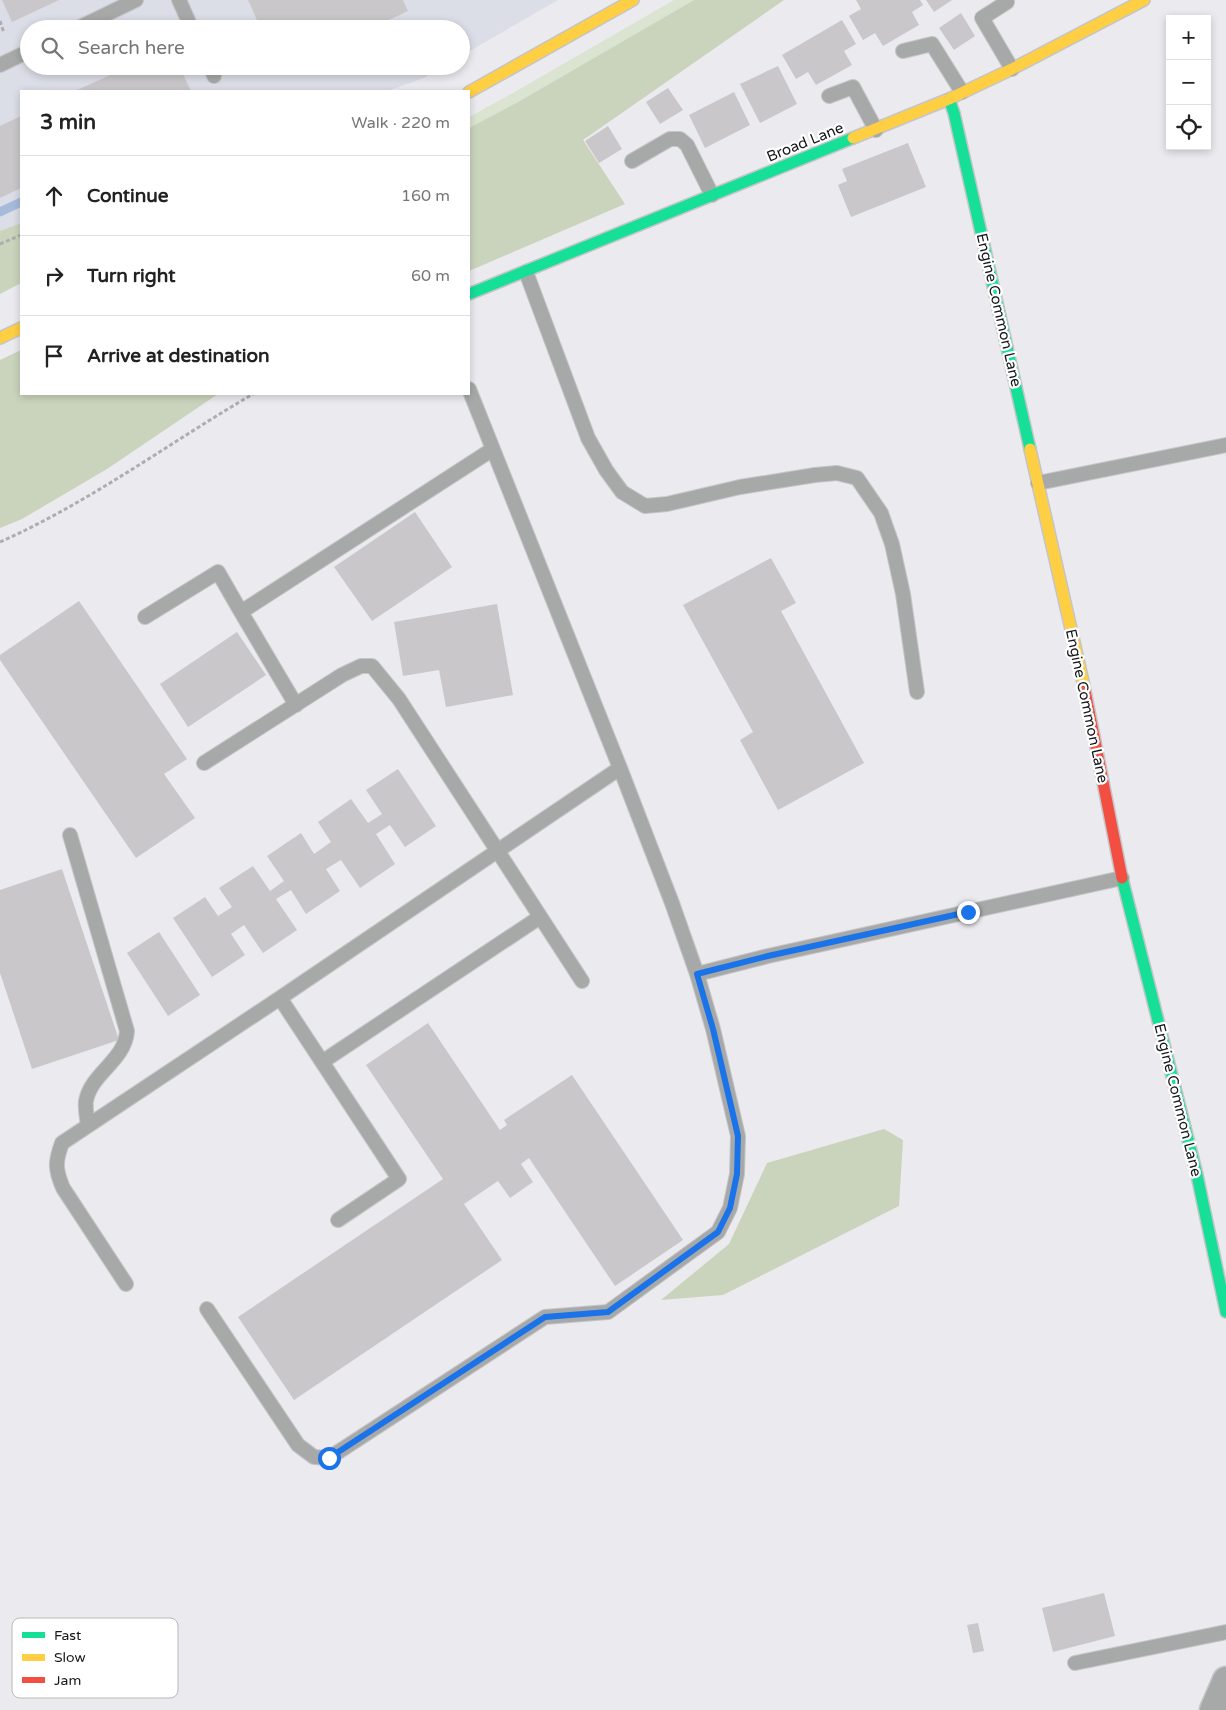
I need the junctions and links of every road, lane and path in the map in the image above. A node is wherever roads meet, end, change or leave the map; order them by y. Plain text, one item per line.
1 (136, 0) edge
2 (179, 0) edge
3 (633, 0) edge
4 (1007, 2) dead end
5 (1135, 2) edge
6 (0, 20) edge
7 (95, 20) edge
8 (188, 20) edge
9 (4, 34) dead end
10 (903, 51) dead end
11 (20, 55) edge
12 (0, 65) edge
13 (1012, 69) junction
14 (470, 91) edge
15 (962, 92) junction
16 (829, 96) dead end
17 (949, 99) junction
18 (876, 130) junction
19 (632, 161) dead end
20 (712, 194) junction
21 (20, 235) edge
22 (0, 244) edge
23 (526, 272) junction
24 (470, 294) edge
25 (20, 328) edge
26 (0, 338) edge
27 (470, 392) edge
28 (251, 395) edge
29 (1226, 445) edge
30 (493, 449) junction
31 (1038, 483) junction
32 (0, 542) edge
33 (241, 612) junction
34 (145, 617) dead end
35 (917, 692) dead end
36 (296, 705) junction
37 (204, 763) dead end
38 (620, 768) junction
39 (70, 835) dead end
40 (497, 852) junction
41 (1122, 878) junction
42 (540, 917) junction
43 (697, 974) junction
44 (582, 981) dead end
45 (280, 998) junction
46 (322, 1062) junction
47 (88, 1125) junction
48 (338, 1220) dead end
49 (126, 1284) dead end
50 (206, 1309) dead end
51 (1226, 1312) edge
52 (1226, 1632) edge
53 (1075, 1663) dead end
54 (1226, 1680) edge
55 (1213, 1710) edge

1 - 7 lane
2 - 8 lane
3 - 14 street
4 - 13 lane
5 - 13 street, Broad Lane
6 - 9 path
10 - 15 lane
11 - 12 lane
13 - 15 street, Broad Lane
15 - 17 street, Broad Lane
16 - 18 lane
17 - 18 street, Broad Lane
17 - 31 street, Engine Common Lane
18 - 20 street, Broad Lane
19 - 20 lane
20 - 23 street, Broad Lane
21 - 22 path
23 - 24 street, Broad Lane
23 - 35 lane
25 - 26 street
27 - 30 lane
28 - 32 path
29 - 31 lane
30 - 33 lane
30 - 38 lane
31 - 41 street, Engine Common Lane
33 - 34 lane
33 - 36 lane
36 - 37 lane
36 - 40 lane
38 - 40 lane
38 - 43 lane
39 - 47 lane
40 - 42 lane
40 - 45 lane
41 - 43 lane
41 - 51 street, Engine Common Lane
42 - 44 lane
42 - 46 lane
43 - 50 lane
45 - 46 lane
45 - 47 lane
46 - 48 lane
47 - 49 lane
52 - 53 lane
54 - 55 street

